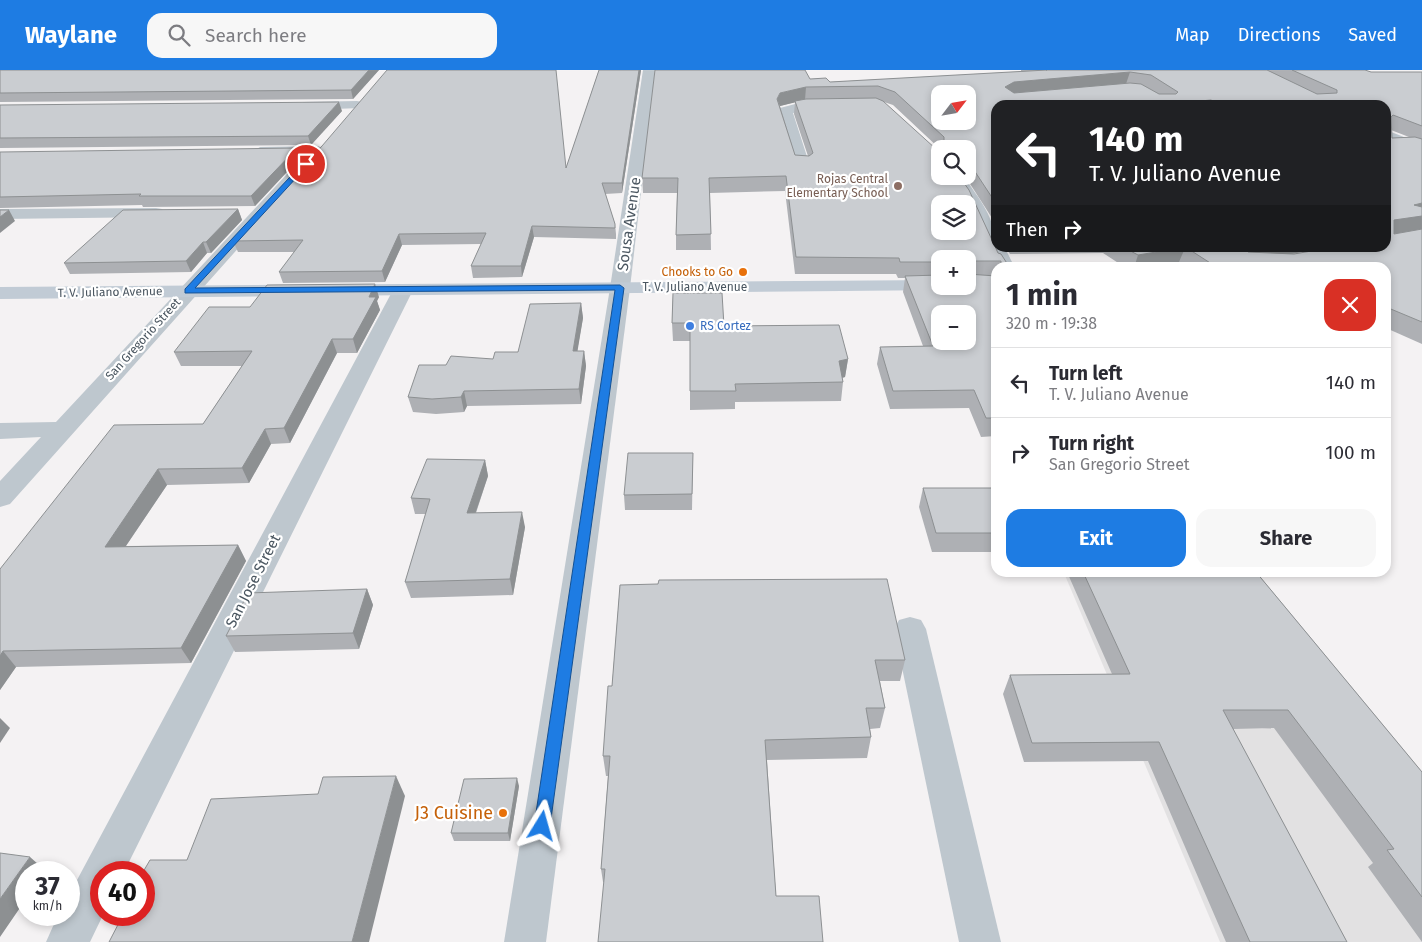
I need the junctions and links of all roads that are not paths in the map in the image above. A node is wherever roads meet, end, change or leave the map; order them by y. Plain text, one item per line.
1 (649, 70) edge
2 (849, 104) edge
3 (288, 106) edge
4 (1391, 136) edge
5 (329, 138) junction
6 (1391, 147) edge
7 (1416, 147) edge
8 (248, 152) edge
9 (802, 166) edge
10 (965, 185) edge
11 (169, 213) edge
12 (239, 213) edge
13 (259, 213) junction
14 (0, 214) edge
15 (991, 228) edge
16 (931, 286) edge
17 (620, 288) junction
18 (403, 290) junction
19 (188, 291) junction
20 (0, 293) edge
21 (62, 429) junction
22 (0, 431) edge
23 (0, 498) edge
24 (910, 629) dead end
25 (109, 861) edge
26 (90, 897) edge
27 (67, 942) edge
28 (525, 942) edge
29 (980, 942) edge

1 - 17 street, Sousa Avenue
2 - 9 street
3 - 5 street, San Gregorio Street
4 - 7 street
5 - 8 street
5 - 13 street, San Gregorio Street
6 - 7 street
10 - 15 street
11 - 14 street
12 - 13 street
13 - 19 street, San Gregorio Street
16 - 17 main road, T. V. Juliano Avenue
17 - 18 main road, T. V. Juliano Avenue
17 - 28 street, Sousa Avenue
18 - 19 main road, T. V. Juliano Avenue
18 - 25 street, San Jose Street
19 - 20 main road, T. V. Juliano Avenue
19 - 21 street, San Gregorio Street
21 - 22 street
21 - 23 street, San Gregorio Street
24 - 29 street
26 - 27 street, San Jose Street

